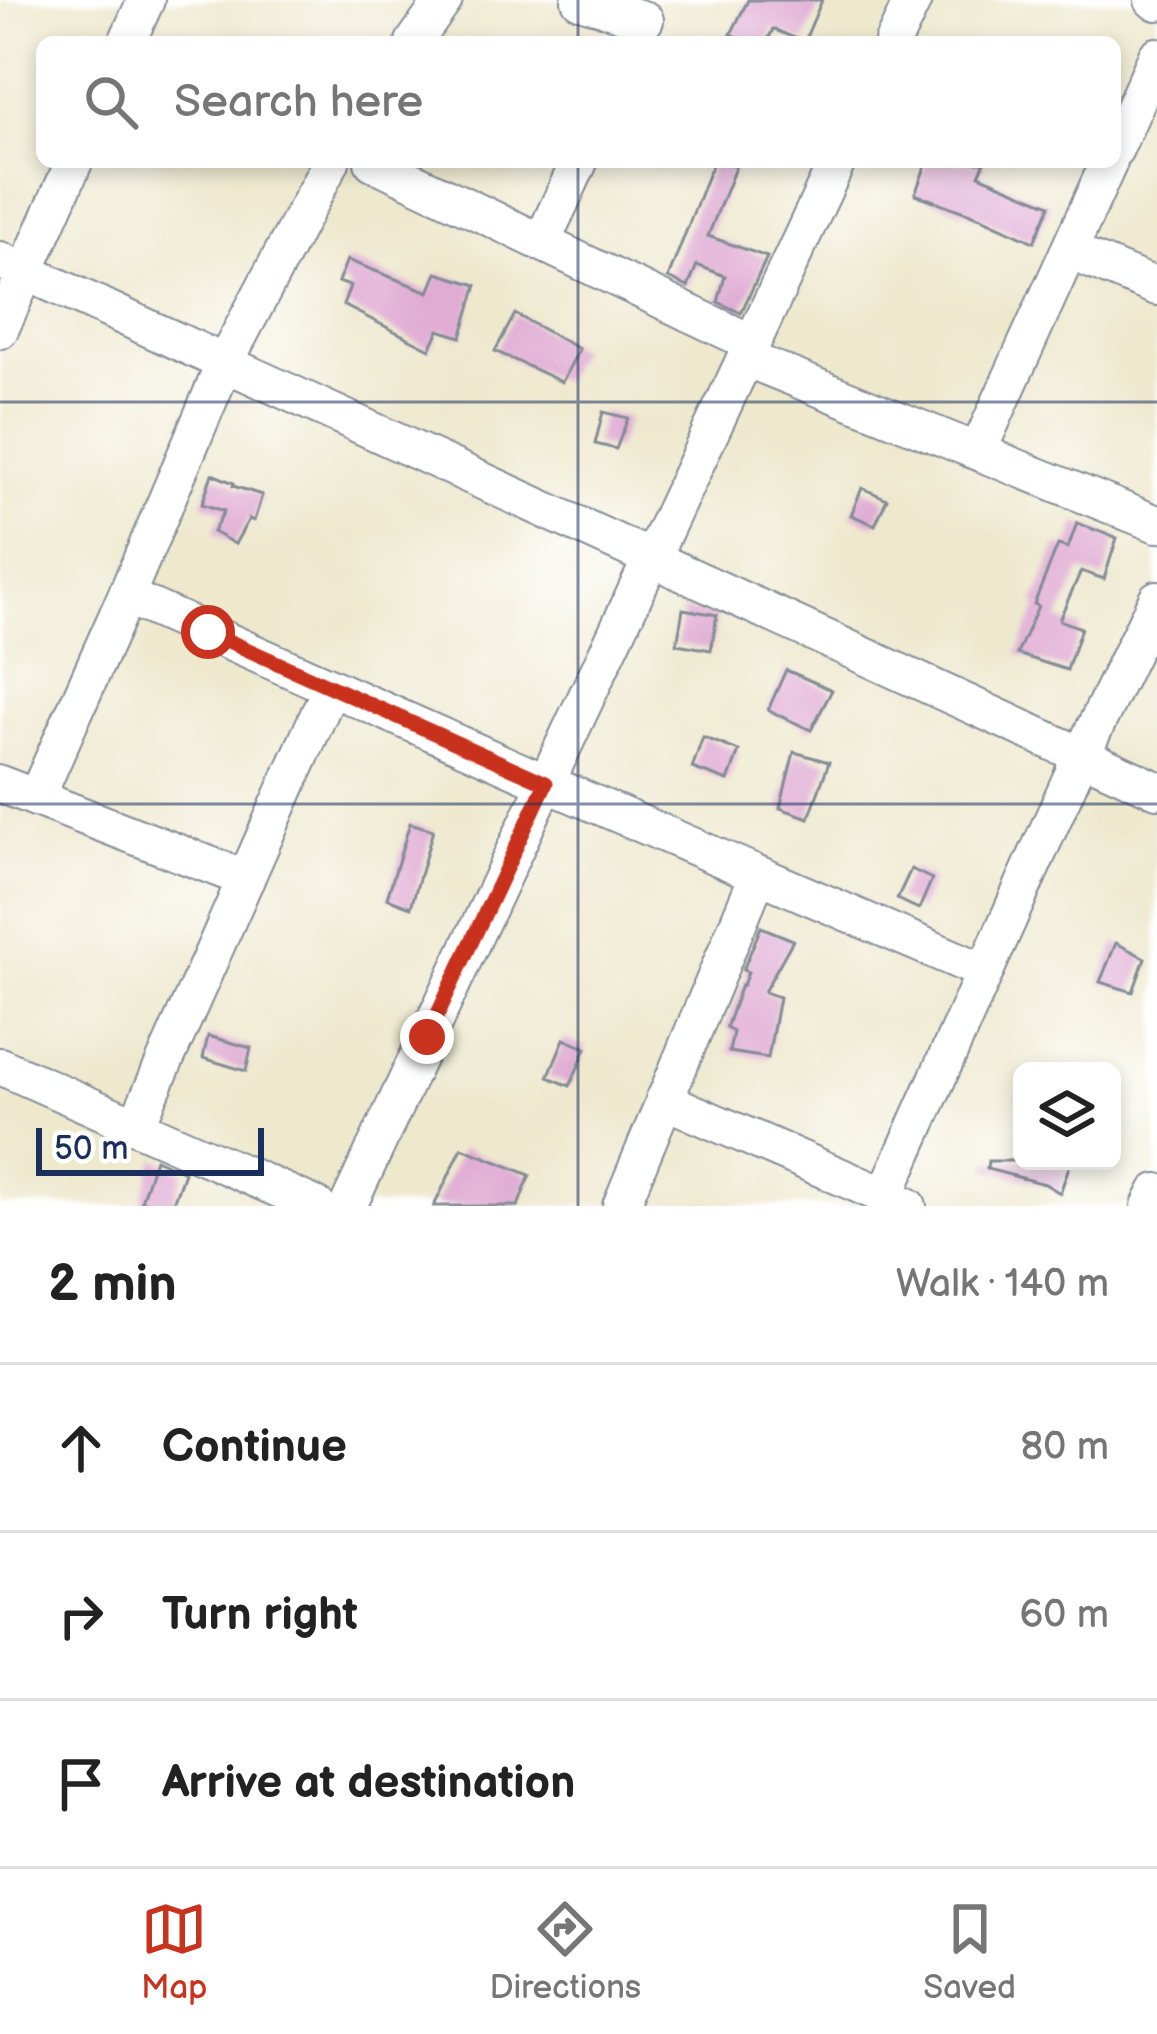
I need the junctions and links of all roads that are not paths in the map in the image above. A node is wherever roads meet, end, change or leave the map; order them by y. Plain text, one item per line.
1 (146, 0) edge
2 (444, 0) edge
3 (580, 0) edge
4 (913, 0) edge
5 (645, 21) edge
6 (131, 36) edge
7 (418, 36) edge
8 (896, 36) edge
9 (1157, 56) edge
10 (1121, 136) edge
11 (70, 168) edge
12 (328, 168) edge
13 (386, 168) edge
14 (576, 168) edge
15 (834, 168) edge
16 (1106, 168) edge
17 (542, 242) junction
18 (1069, 251) junction
19 (13, 266) edge
20 (1157, 286) edge
21 (0, 330) edge
22 (749, 350) junction
23 (225, 362) junction
24 (978, 452) junction
25 (1157, 524) edge
26 (652, 558) junction
27 (126, 596) junction
28 (1157, 599) edge
29 (331, 687) junction
30 (1082, 756) junction
31 (546, 783) junction
32 (0, 784) edge
33 (1157, 790) edge
34 (36, 798) junction
35 (758, 875) junction
36 (245, 879) junction
37 (985, 972) junction
38 (0, 1066) edge
39 (664, 1100) junction
40 (136, 1126) junction
41 (1157, 1192) edge
42 (897, 1201) edge
43 (317, 1206) edge
44 (348, 1206) edge
45 (621, 1206) edge
46 (1150, 1206) edge

1 - 6 street
2 - 7 street
3 - 5 street
4 - 8 street
9 - 10 street
11 - 19 street
12 - 23 street
13 - 17 street
14 - 17 street
15 - 22 street
16 - 18 street
17 - 22 street
18 - 20 street
18 - 24 street
19 - 21 street
19 - 23 street
22 - 24 street
22 - 26 street
23 - 26 street
23 - 27 street
24 - 25 street
26 - 30 street
26 - 31 street
27 - 29 street
27 - 34 street
28 - 30 street
29 - 31 street
29 - 36 street
30 - 33 street
30 - 37 street
31 - 35 street
31 - 44 street
32 - 34 street
34 - 36 street
35 - 37 street
35 - 39 street
36 - 40 street
37 - 42 street
38 - 40 street
39 - 42 street
39 - 45 street
40 - 43 street
41 - 46 street

